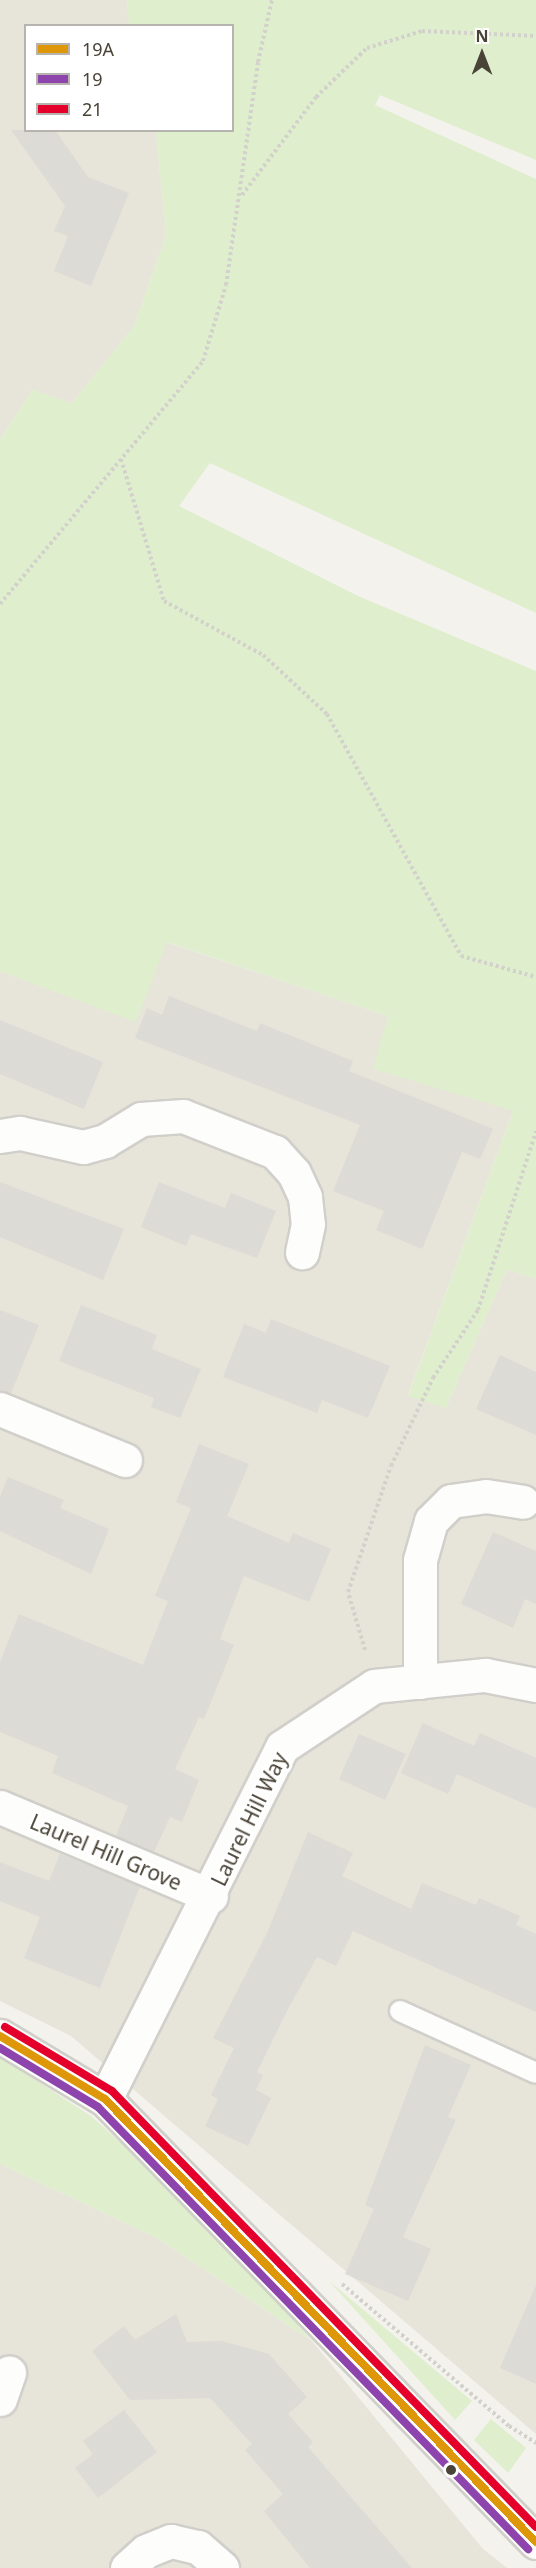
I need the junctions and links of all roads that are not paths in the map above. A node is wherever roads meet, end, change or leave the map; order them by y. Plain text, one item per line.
1 (0, 1136) edge
2 (302, 1251) dead end
3 (0, 1409) edge
4 (125, 1460) dead end
5 (523, 1502) dead end
6 (420, 1682) junction
7 (536, 1685) edge
8 (0, 1808) edge
9 (211, 1896) junction
10 (400, 2011) dead end
11 (0, 2036) edge
12 (536, 2073) edge
13 (105, 2099) junction
14 (536, 2542) edge
15 (127, 2568) edge
16 (222, 2568) edge

1 - 2 street
3 - 4 street
5 - 6 street
6 - 7 street, Laurel Hill Way
6 - 9 street, Laurel Hill Way
8 - 9 street, Laurel Hill Grove
9 - 13 street, Laurel Hill Way
10 - 12 lane
11 - 13 street
13 - 14 street
15 - 16 street

